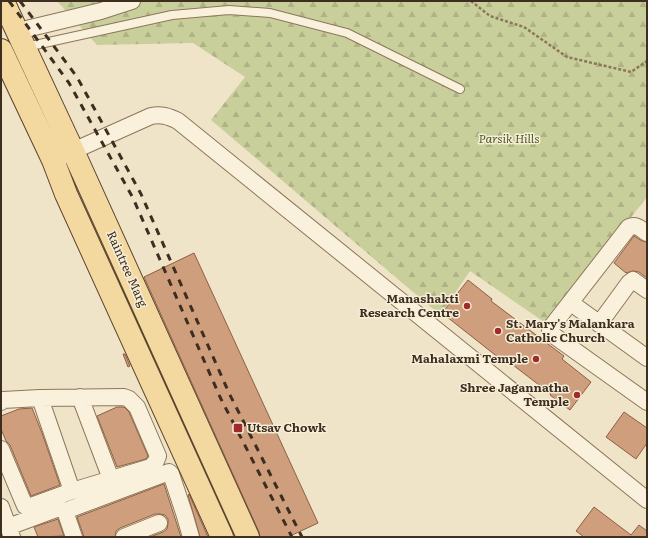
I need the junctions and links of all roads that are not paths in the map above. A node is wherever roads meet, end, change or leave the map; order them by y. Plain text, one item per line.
1 (3, 1) edge
2 (132, 1) edge
3 (21, 39) junction
4 (1, 50) edge
5 (460, 89) dead end
6 (73, 151) junction
7 (52, 160) junction
8 (647, 234) edge
9 (647, 290) edge
10 (570, 303) junction
11 (599, 324) junction
12 (647, 358) edge
13 (80, 397) junction
14 (40, 398) junction
15 (1, 402) edge
16 (647, 402) edge
17 (1, 449) edge
18 (111, 479) junction
19 (72, 491) junction
20 (647, 499) edge
21 (24, 503) junction
22 (2, 509) edge
23 (65, 511) junction
24 (159, 523) dead end
25 (10, 532) edge
26 (74, 537) edge
27 (125, 537) edge
28 (191, 537) edge
29 (222, 537) edge
30 (248, 537) edge

1 - 3 main road, Raintree Marg
2 - 3 street
3 - 5 lane
3 - 6 main road, Raintree Marg
4 - 7 main road, Raintree Marg
6 - 7 street
6 - 20 street
6 - 30 main road, Raintree Marg
7 - 29 main road, Raintree Marg
8 - 10 street
9 - 11 street
10 - 11 street
10 - 16 street
11 - 12 street
13 - 14 street
13 - 18 street
13 - 18 street
14 - 15 street
14 - 19 street
17 - 21 street
18 - 19 street
19 - 21 street
21 - 22 street
22 - 25 street
23 - 25 street
23 - 26 street
23 - 28 street
24 - 27 street

